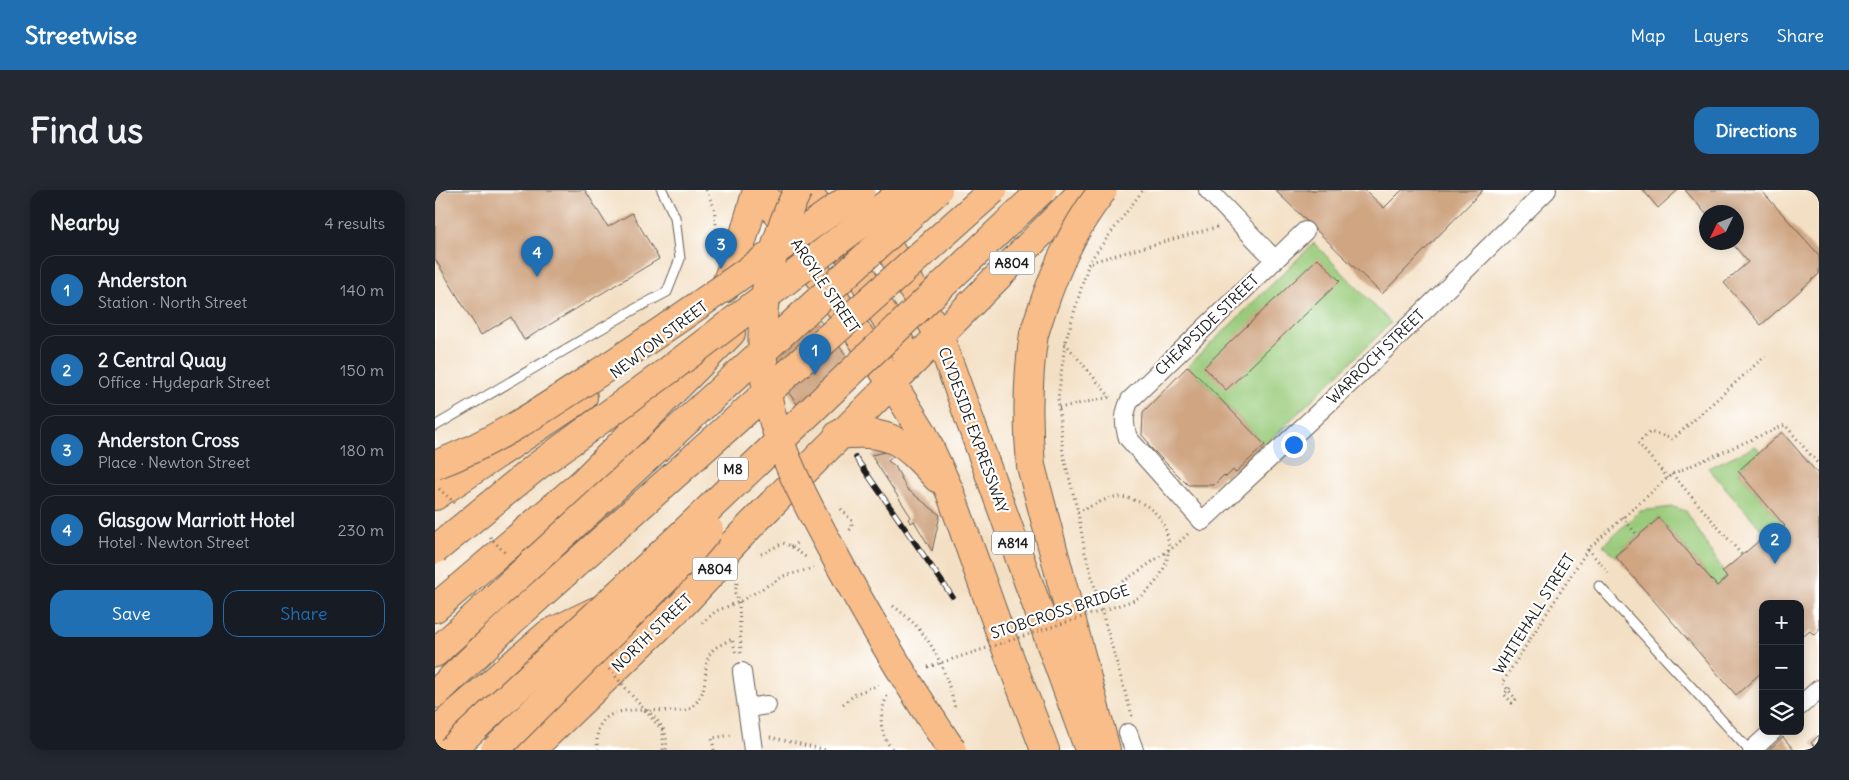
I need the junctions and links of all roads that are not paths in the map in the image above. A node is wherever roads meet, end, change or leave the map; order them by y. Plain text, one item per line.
1 (662, 190) edge
2 (757, 190) edge
3 (761, 190) edge
4 (798, 190) edge
5 (806, 190) edge
6 (905, 190) edge
7 (938, 190) edge
8 (993, 190) edge
9 (1021, 190) edge
10 (1042, 190) edge
11 (1083, 190) edge
12 (1103, 190) edge
13 (1208, 190) edge
14 (1547, 190) edge
15 (865, 194) edge
16 (1305, 231) dead end
17 (835, 232) junction
18 (805, 257) junction
19 (1275, 260) junction
20 (724, 289) junction
21 (939, 335) junction
22 (911, 362) junction
23 (891, 382) junction
24 (1124, 419) joint
25 (435, 426) edge
26 (793, 429) junction
27 (838, 435) junction
28 (435, 465) edge
29 (950, 492) junction
30 (435, 496) edge
31 (435, 550) edge
32 (741, 551) junction
33 (1599, 586) dead end
34 (435, 608) edge
35 (435, 653) edge
36 (742, 672) road end
37 (1819, 689) edge
38 (435, 694) edge
39 (1804, 702) edge
40 (767, 705) dead end
41 (748, 708) junction
42 (435, 732) edge
43 (1128, 733) road end
44 (1768, 735) edge
45 (752, 741) edge
46 (447, 750) edge
47 (451, 750) edge
48 (495, 750) edge
49 (531, 750) edge
50 (952, 750) edge
51 (1045, 750) edge
52 (1089, 750) edge
53 (1106, 750) edge
54 (1134, 750) edge
55 (1751, 750) edge

1 - 25 lane
2 - 20 main road
3 - 18 main road, ARGYLE STREET / A814
4 - 50 main road, bridge
5 - 17 main road
6 - 31 main road, bridge
7 - 35 main road, bridge
8 - 38 main road, M8, bridge
9 - 46 main road, M8, bridge
10 - 26 main road, bridge
11 - 21 main road, A804
12 - 53 main road, bridge
13 - 19 street
14 - 24 street, WARROCH STREET
15 - 17 main road, NEWTON STREET
15 - 21 main road, A814
15 - 28 main road, bridge
16 - 19 street, CHEAPSIDE STREET
17 - 18 main road, NEWTON STREET
17 - 22 main road
18 - 20 main road, NEWTON STREET
18 - 23 main road, ARGYLE STREET / A814
18 - 34 main road
19 - 24 street, CHEAPSIDE STREET
20 - 30 main road, NEWTON STREET
21 - 22 main road, A804
21 - 52 main road, CLYDESIDE EXPRESSWAY / A814
22 - 23 main road, A804
23 - 27 main road, NORTH STREET / A804
23 - 29 main road, A814
26 - 47 main road, M8, bridge
26 - 48 main road, bridge
27 - 29 main road
27 - 32 main road, NORTH STREET / A804
29 - 51 main road, A814
32 - 42 main road
32 - 49 main road, NORTH STREET / A804
33 - 55 lane
36 - 41 street
37 - 39 street
40 - 41 street
41 - 45 street
43 - 54 street
44 - 55 street

